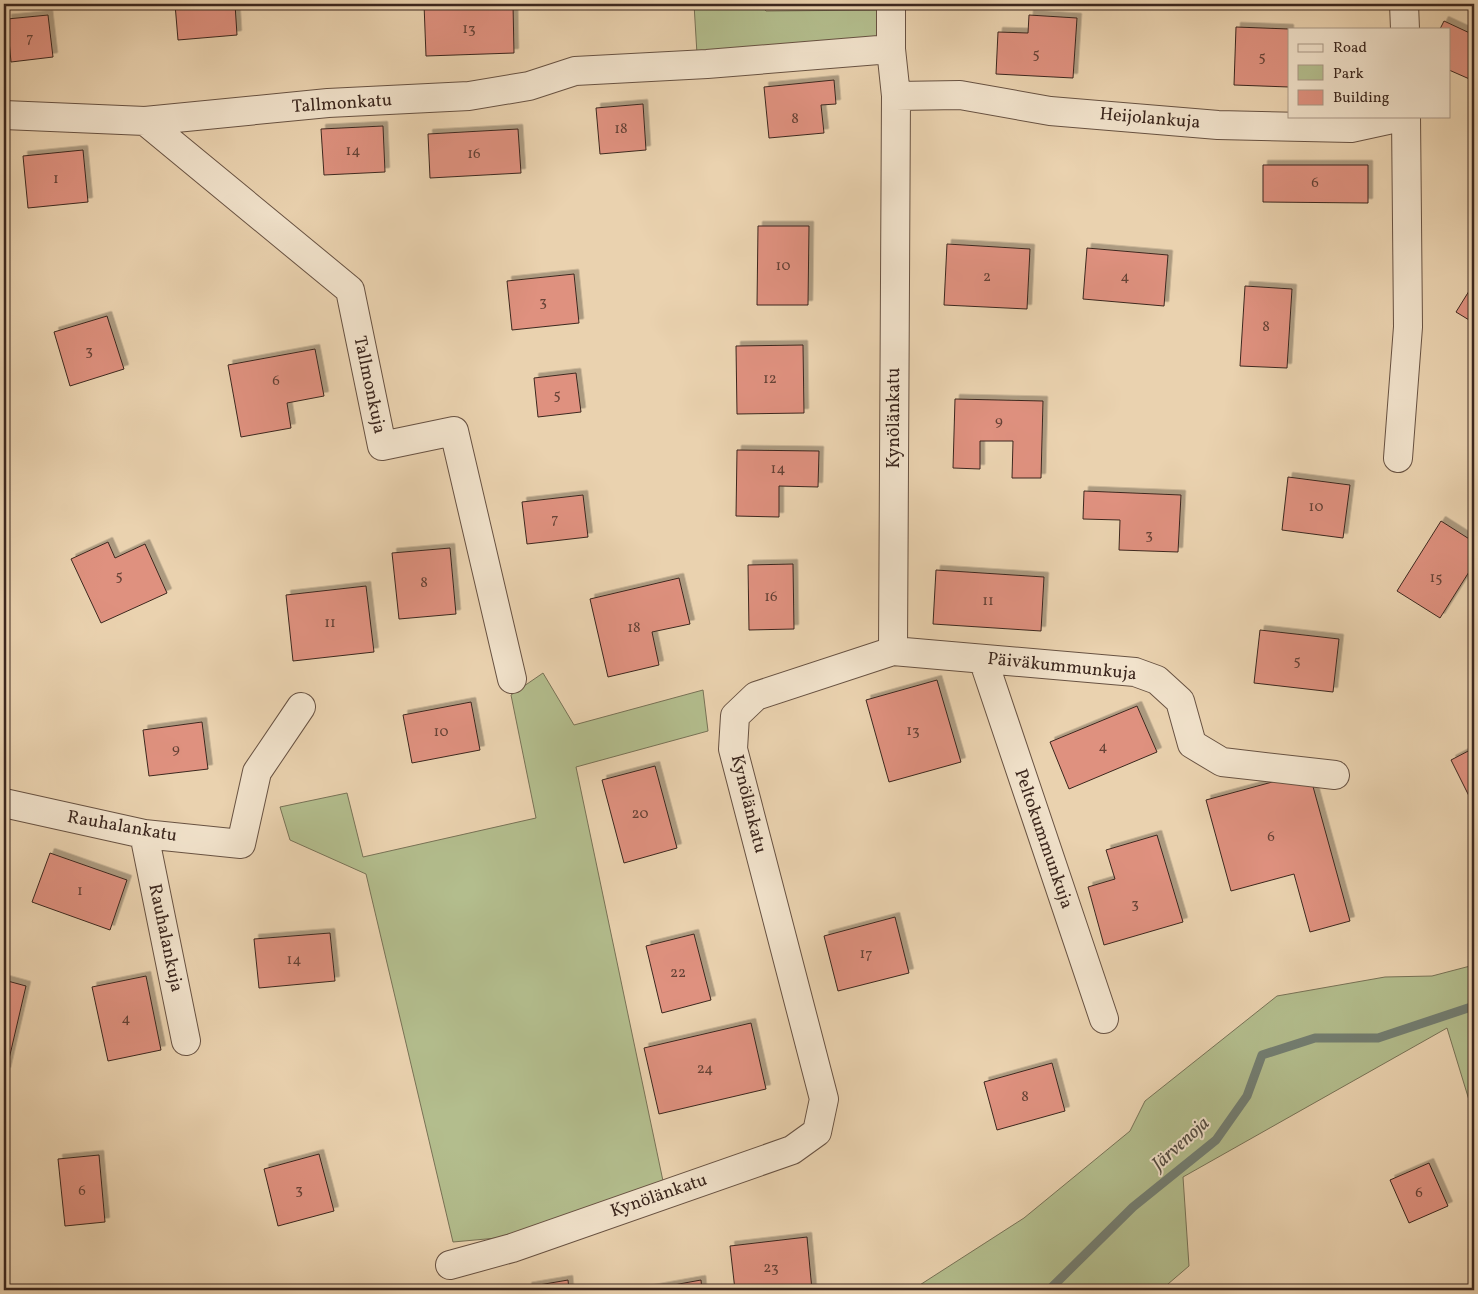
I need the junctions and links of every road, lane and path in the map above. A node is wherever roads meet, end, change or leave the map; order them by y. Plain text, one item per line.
1 (892, 4) edge
2 (1404, 4) edge
3 (1405, 28) edge
4 (891, 49) junction
5 (896, 96) junction
6 (4, 115) edge
7 (1397, 118) edge
8 (1406, 118) edge
9 (145, 121) junction
10 (1398, 458) dead end
11 (893, 651) junction
12 (983, 659) junction
13 (512, 679) dead end
14 (301, 707) dead end
15 (1335, 775) dead end
16 (4, 803) edge
17 (144, 834) junction
18 (1104, 1019) dead end
19 (186, 1042) dead end
20 (450, 1265) dead end

1 - 4 street, Kynölänkatu
2 - 3 street
4 - 5 street, Kynölänkatu
4 - 9 street, Tallmonkatu
5 - 7 street, Heijolankuja
5 - 11 street, Kynölänkatu
6 - 9 street, Tallmonkatu
8 - 10 street, Heijolankuja
9 - 13 street, Tallmonkuja
11 - 12 street, Päiväkummunkuja
11 - 20 street, Kynölänkatu
12 - 15 street, Päiväkummunkuja
12 - 18 street, Peltokummunkuja
14 - 17 street, Rauhalankatu
16 - 17 street, Rauhalankatu
17 - 19 street, Rauhalankuja

